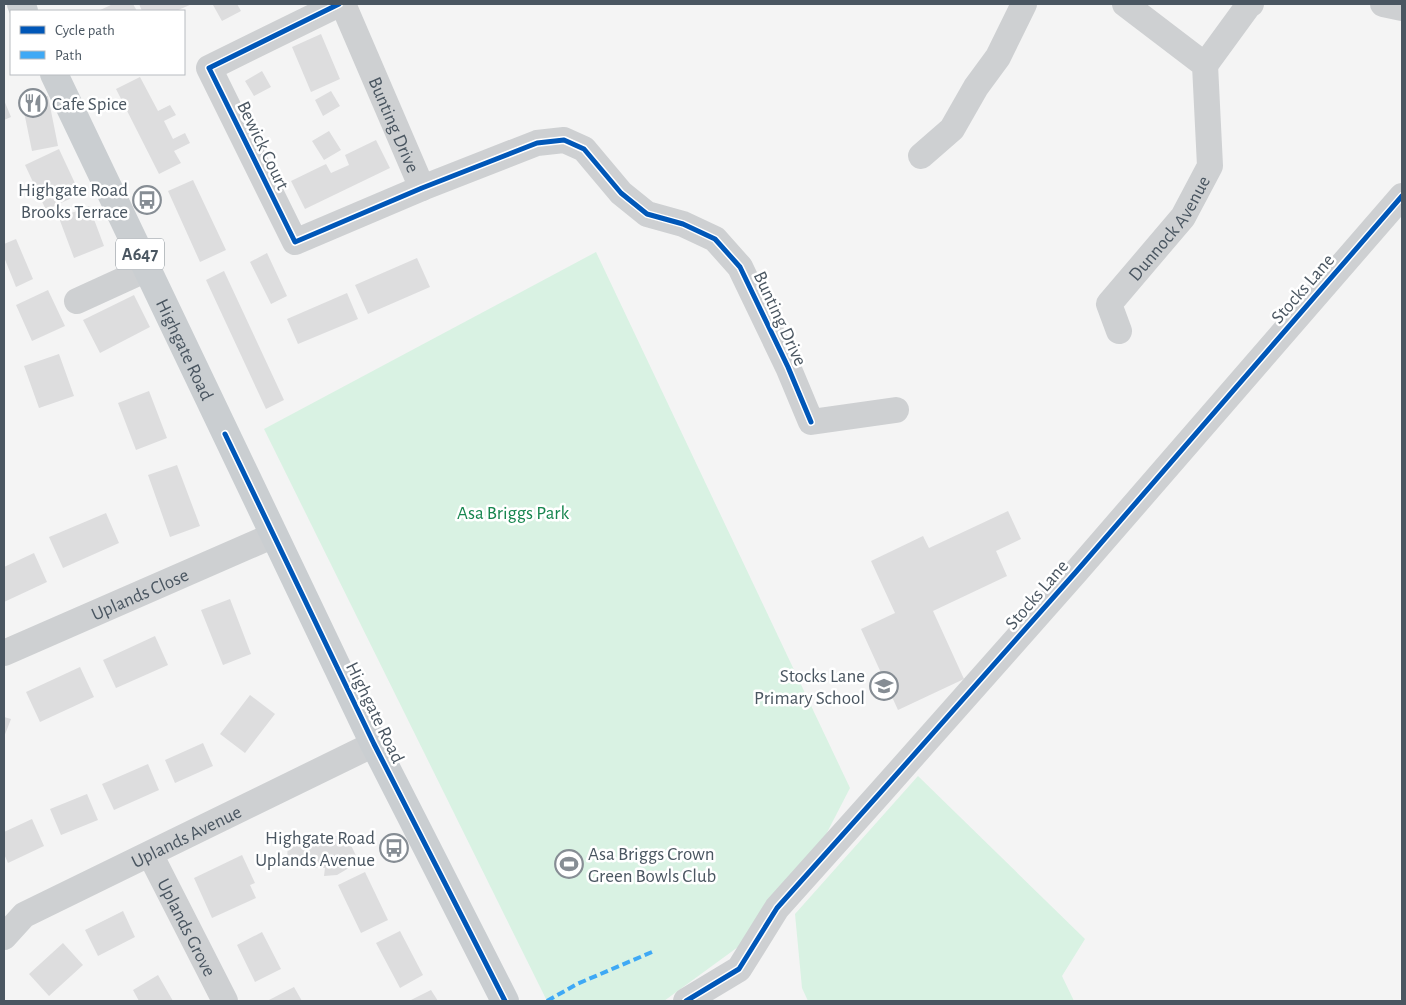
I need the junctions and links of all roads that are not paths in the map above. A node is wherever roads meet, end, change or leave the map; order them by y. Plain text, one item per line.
1 (339, 4) edge
2 (343, 4) edge
3 (1024, 4) edge
4 (1124, 4) edge
5 (1252, 4) edge
6 (1383, 4) edge
7 (1402, 8) edge
8 (1205, 65) junction
9 (54, 75) edge
10 (921, 156) dead end
11 (422, 188) junction
12 (1402, 196) edge
13 (147, 268) junction
14 (77, 301) dead end
15 (1119, 331) dead end
16 (896, 410) dead end
17 (274, 535) junction
18 (4, 653) edge
19 (374, 744) junction
20 (150, 854) junction
21 (4, 937) edge
22 (225, 1001) edge
23 (505, 1001) edge
24 (686, 1001) edge

1 - 11 street, Bewick Court
2 - 11 street, Bunting Drive
3 - 10 street
4 - 8 street
5 - 8 street
6 - 7 street
8 - 15 street, Dunnock Avenue
9 - 13 main road, Highgate Road / A647
11 - 16 street, Bunting Drive
12 - 24 street, Stocks Lane
13 - 14 street
13 - 17 main road, Highgate Road / A647
17 - 18 street, Uplands Close
17 - 19 main road, Highgate Road / A647
19 - 20 street, Uplands Avenue
19 - 23 main road, Highgate Road / A647
20 - 21 street, Uplands Avenue
20 - 22 street, Uplands Grove

